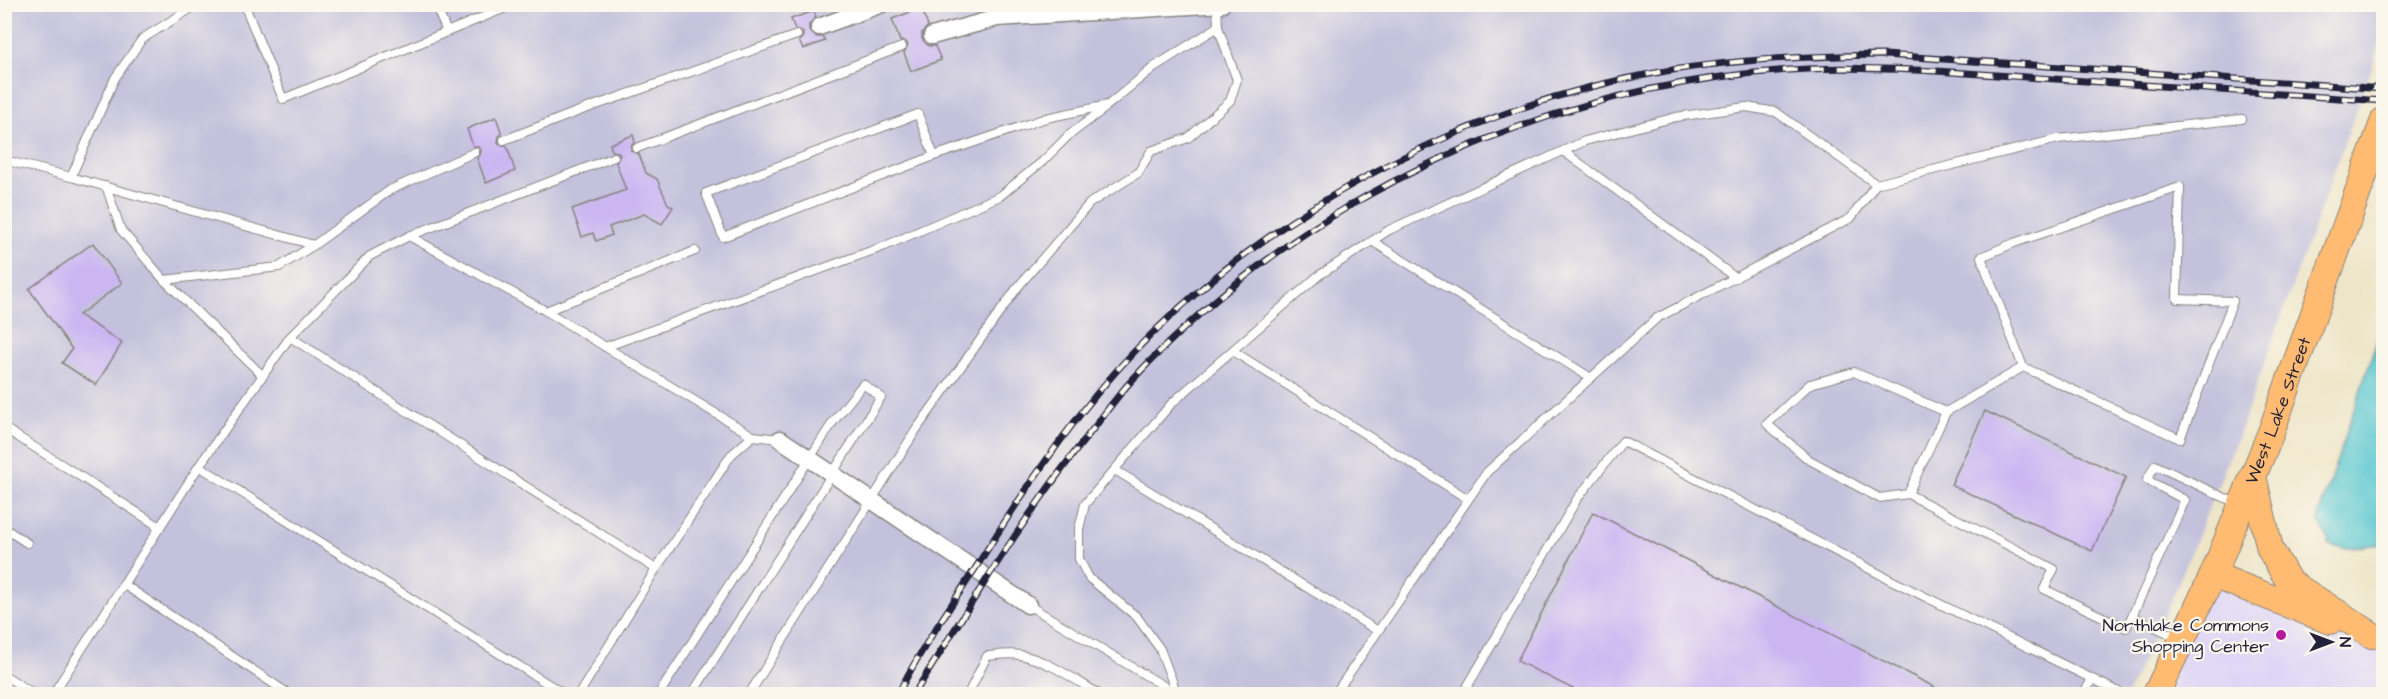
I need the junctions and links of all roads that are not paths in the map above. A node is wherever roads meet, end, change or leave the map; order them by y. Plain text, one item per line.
1 (198, 4) edge
2 (244, 4) edge
3 (435, 4) edge
4 (515, 4) edge
5 (882, 4) edge
6 (1222, 4) edge
7 (1197, 5) edge
8 (1216, 5) edge
9 (819, 27) dead end
10 (1218, 27) junction
11 (447, 32) junction
12 (797, 35) dead end
13 (932, 36) dead end
14 (902, 47) dead end
15 (1108, 105) junction
16 (2242, 119) dead end
17 (2384, 120) edge
18 (504, 140) dead end
19 (637, 148) dead end
20 (475, 152) dead end
21 (1563, 152) junction
22 (614, 156) dead end
23 (934, 156) junction
24 (4, 160) edge
25 (71, 177) junction
26 (1876, 184) junction
27 (106, 186) junction
28 (409, 236) junction
29 (1372, 241) junction
30 (314, 245) junction
31 (695, 251) dead end
32 (1736, 278) junction
33 (164, 280) junction
34 (546, 311) junction
35 (290, 337) junction
36 (605, 347) junction
37 (1233, 351) junction
38 (2023, 367) junction
39 (263, 375) junction
40 (1591, 378) junction
41 (1946, 412) junction
42 (4, 428) edge
43 (753, 436) junction
44 (780, 439) joint
45 (810, 459) junction
46 (200, 466) junction
47 (1115, 470) junction
48 (832, 474) junction
49 (2253, 476) junction
50 (1908, 494) junction
51 (1468, 499) junction
52 (872, 500) junction
53 (2241, 506) junction
54 (160, 527) junction
55 (4, 528) edge
56 (27, 543) dead end
57 (656, 569) junction
58 (2213, 575) junction
59 (123, 584) junction
60 (1028, 605) joint
61 (2132, 616) junction
62 (1378, 631) junction
63 (2378, 635) edge
64 (2182, 640) junction
65 (4, 675) edge
66 (2092, 679) junction
67 (34, 694) edge
68 (53, 694) edge
69 (289, 694) edge
70 (564, 694) edge
71 (579, 694) edge
72 (659, 694) edge
73 (692, 694) edge
74 (749, 694) edge
75 (968, 694) edge
76 (1099, 694) edge
77 (1177, 694) edge
78 (1335, 694) edge
79 (1463, 694) edge
80 (2084, 694) edge
81 (2123, 694) edge
82 (2156, 694) edge

1 - 25 lane
2 - 11 lane
3 - 11 lane
4 - 11 lane
5 - 9 street
6 - 8 street
7 - 8 street
7 - 13 street
8 - 10 lane
10 - 15 lane
10 - 52 lane
12 - 18 lane
14 - 19 lane
15 - 23 lane
15 - 36 lane
16 - 26 lane
17 - 49 main road, West Lake Street
20 - 30 lane
21 - 26 lane
21 - 29 lane
21 - 32 lane
22 - 28 lane
23 - 23 lane
24 - 25 lane
25 - 27 lane
26 - 32 lane
27 - 30 lane
27 - 33 lane
28 - 34 lane
28 - 35 lane
29 - 37 lane
29 - 40 lane
30 - 33 lane
31 - 34 lane
32 - 40 lane
33 - 39 lane
34 - 36 lane
35 - 39 lane
35 - 57 lane
36 - 43 lane
37 - 47 lane
37 - 51 lane
38 - 38 lane
38 - 41 lane
39 - 46 lane
40 - 51 lane
41 - 50 lane
41 - 50 lane
42 - 54 lane
43 - 44 lane
43 - 57 lane
44 - 45 street
45 - 48 street
45 - 48 lane
45 - 72 lane
46 - 54 lane
46 - 70 lane
47 - 62 lane
47 - 77 lane
48 - 52 street
48 - 73 lane
49 - 53 main road, West Lake Street
49 - 63 main road
50 - 61 lane
51 - 62 lane
52 - 60 street
52 - 74 lane
53 - 58 main road, West Lake Street
53 - 61 lane
54 - 59 lane
55 - 56 lane
57 - 71 lane
58 - 63 main road
58 - 64 main road, West Lake Street
59 - 68 lane
59 - 69 lane
60 - 77 lane
61 - 64 lane
62 - 78 lane
64 - 82 main road, West Lake Street
65 - 67 lane
66 - 79 lane
66 - 80 lane
66 - 81 lane
75 - 76 lane

